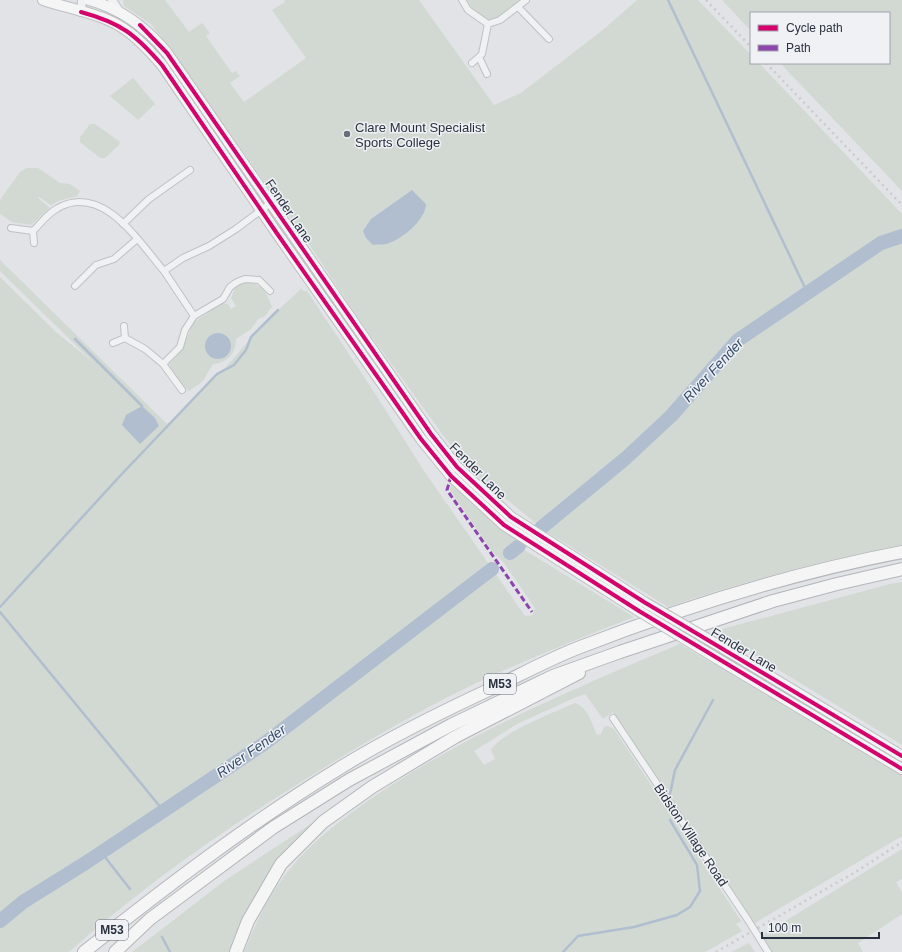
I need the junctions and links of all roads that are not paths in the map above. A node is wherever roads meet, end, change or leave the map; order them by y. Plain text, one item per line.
1 (43, 0) edge
2 (82, 0) edge
3 (92, 0) edge
4 (462, 0) edge
5 (526, 0) edge
6 (114, 6) edge
7 (518, 7) junction
8 (81, 12) junction
9 (488, 24) junction
10 (549, 39) dead end
11 (479, 57) junction
12 (472, 63) dead end
13 (487, 74) dead end
14 (190, 170) dead end
15 (272, 202) junction
16 (261, 210) junction
17 (123, 224) junction
18 (11, 228) dead end
19 (33, 231) junction
20 (136, 240) junction
21 (34, 243) dead end
22 (164, 272) junction
23 (75, 286) dead end
24 (270, 291) dead end
25 (194, 316) junction
26 (124, 326) dead end
27 (125, 338) junction
28 (113, 343) dead end
29 (163, 364) junction
30 (182, 390) dead end
31 (902, 552) edge
32 (902, 570) edge
33 (642, 607) junction
34 (620, 652) junction
35 (613, 718) dead end
36 (902, 756) edge
37 (902, 769) edge
38 (140, 908) junction
39 (84, 952) edge
40 (94, 952) edge
41 (115, 952) edge
42 (236, 952) edge
43 (768, 952) edge

1 - 8 main road, Fender Lane
2 - 8 street
3 - 6 main road, Fender Lane
3 - 8 street
4 - 9 street
5 - 7 street
6 - 15 main road, Fender Lane
7 - 9 street
7 - 10 street
8 - 16 main road, Fender Lane
9 - 11 street
11 - 12 street
11 - 13 street
14 - 17 street
15 - 16 street
15 - 33 main road, Fender Lane
16 - 22 street
16 - 33 main road, Fender Lane
17 - 19 street
17 - 20 street
18 - 19 street
19 - 21 street
20 - 22 street
20 - 23 street
22 - 25 street
24 - 25 street
25 - 29 street
26 - 27 street
27 - 28 street
27 - 29 street
29 - 30 street
31 - 38 highway, M53
32 - 34 highway, M53
33 - 36 main road, Fender Lane, bridge
33 - 37 main road, Fender Lane, bridge
34 - 41 highway, M53
34 - 42 highway, M53
35 - 43 street, Bidston Village Road, bridge
38 - 39 highway, M53
38 - 40 highway, M53

